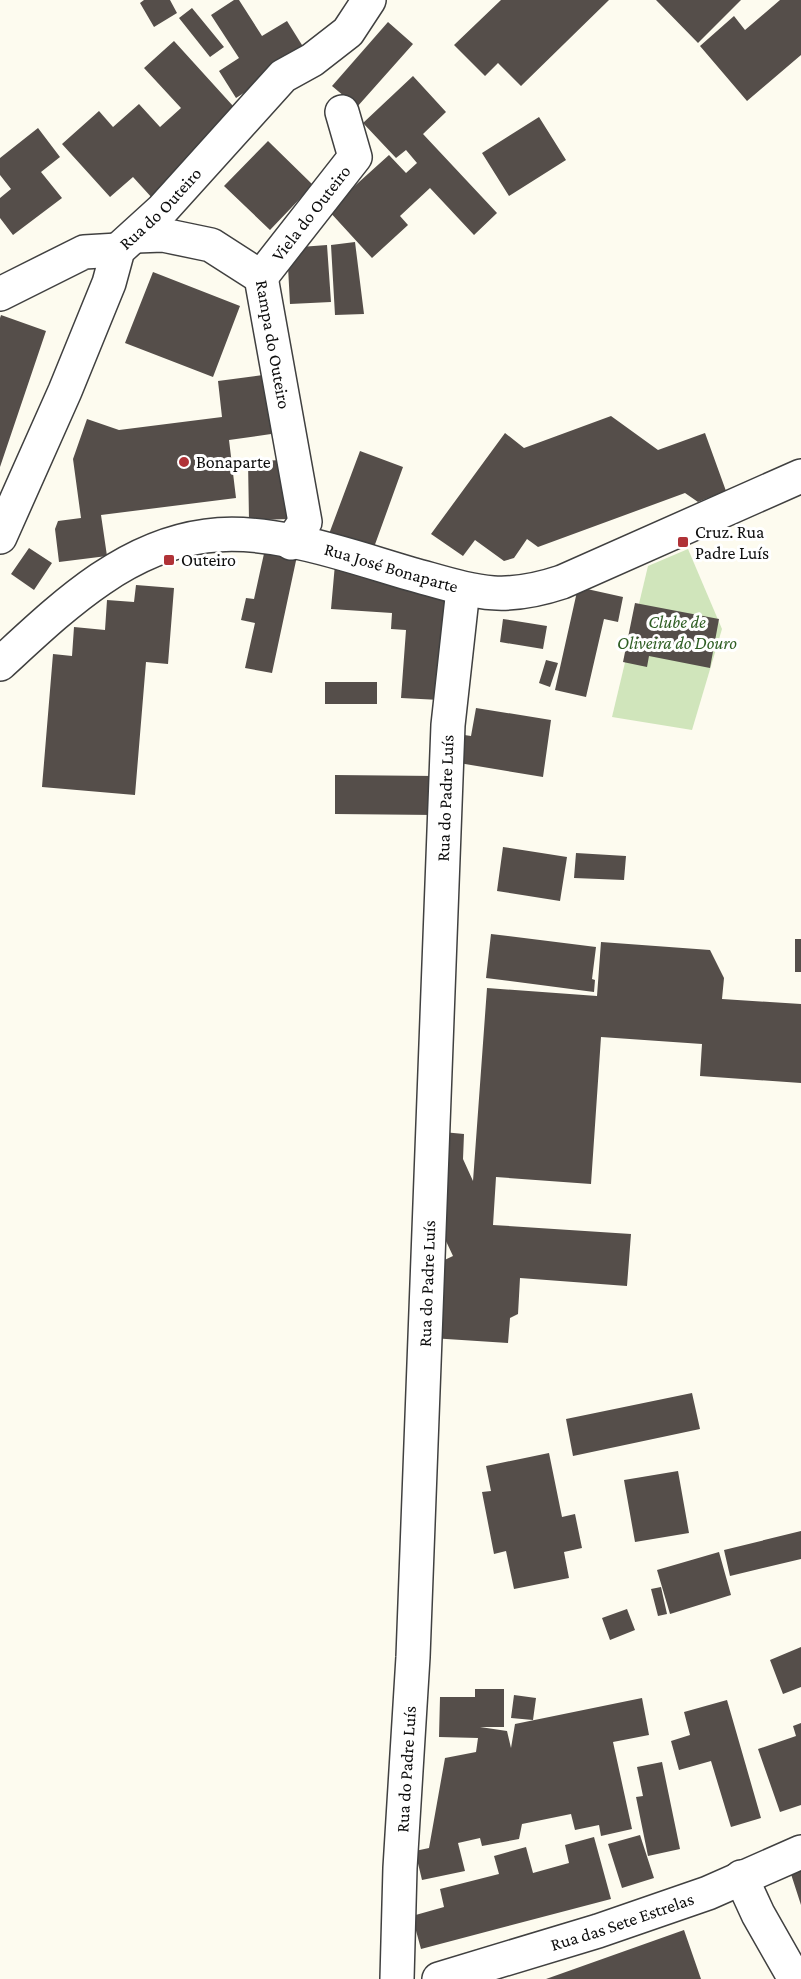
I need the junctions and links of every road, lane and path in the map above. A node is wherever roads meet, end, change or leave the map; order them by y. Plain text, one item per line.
1 (369, 0) edge
2 (342, 112) dead end
3 (127, 243) junction
4 (261, 277) junction
5 (0, 294) edge
6 (801, 476) edge
7 (0, 537) edge
8 (291, 543) junction
9 (463, 589) junction
10 (0, 664) edge
11 (801, 1852) edge
12 (741, 1877) junction
13 (397, 1979) edge
14 (439, 1979) edge
15 (795, 1979) edge

1 - 3 street, Rua do Outeiro
2 - 4 street, Viela do Outeiro
3 - 4 street, Rampa do Outeiro
3 - 5 street, Rampa do Outeiro
3 - 7 street, Rua do Outeiro
4 - 8 street, Rampa do Outeiro
6 - 9 street, Rua José Bonaparte
8 - 9 street, Rua José Bonaparte
8 - 10 street, Rua José Bonaparte
9 - 13 street, Rua do Padre Luís
11 - 12 street, Rua das Sete Estrelas
12 - 14 street, Rua das Sete Estrelas
12 - 15 street

